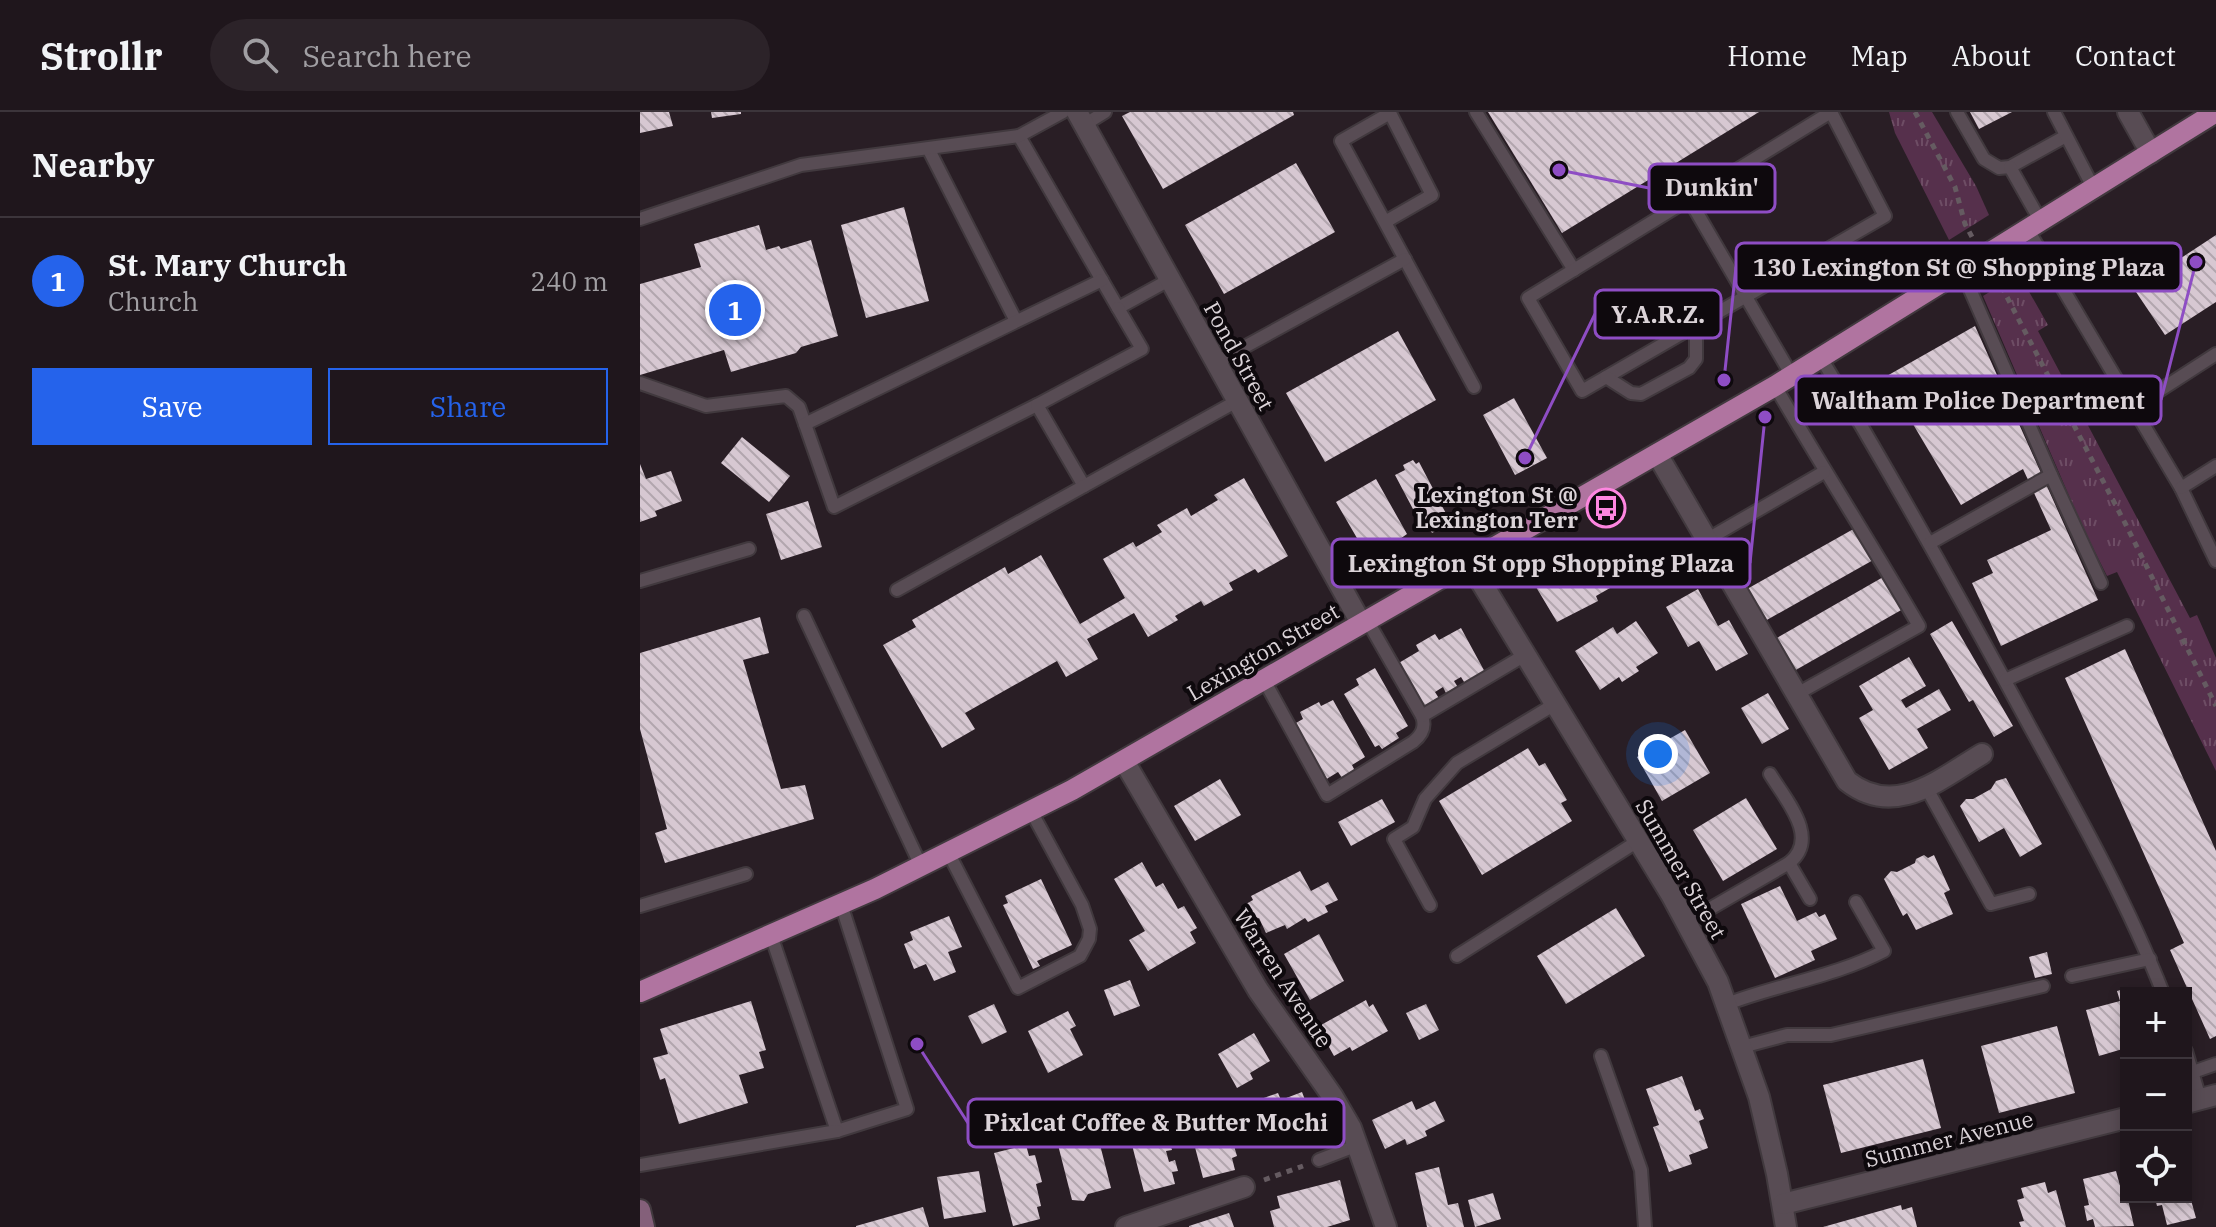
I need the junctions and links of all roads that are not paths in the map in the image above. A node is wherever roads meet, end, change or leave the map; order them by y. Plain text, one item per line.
1 (1063, 112) edge
2 (1105, 112) edge
3 (1476, 112) edge
4 (1831, 112) edge
5 (1957, 112) edge
6 (2054, 112) edge
7 (2128, 112) edge
8 (2210, 114) edge
9 (1080, 118) edge
10 (1019, 136) junction
11 (2066, 136) junction
12 (929, 150) junction
13 (2151, 153) junction
14 (2010, 167) junction
15 (2094, 189) junction
16 (1689, 199) junction
17 (640, 219) edge
18 (1385, 222) junction
19 (2034, 226) junction
20 (1405, 259) junction
21 (1574, 270) junction
22 (1962, 271) junction
23 (1102, 280) junction
24 (1169, 280) junction
25 (1746, 296) junction
26 (1118, 308) junction
27 (1016, 321) junction
28 (1696, 325) junction
29 (2216, 354) edge
30 (1821, 358) junction
31 (1215, 363) junction
32 (1606, 377) junction
33 (1783, 381) junction
34 (640, 383) edge
35 (1474, 387) dead end
36 (1237, 401) junction
37 (1037, 405) junction
38 (2134, 407) junction
39 (805, 424) junction
40 (1657, 454) junction
41 (2216, 466) edge
42 (1824, 472) junction
43 (2051, 475) junction
44 (1084, 486) junction
45 (2181, 488) junction
46 (1708, 539) junction
47 (1930, 543) junction
48 (749, 549) dead end
49 (2216, 561) edge
50 (1469, 562) junction
51 (640, 581) edge
52 (2101, 583) dead end
53 (897, 590) dead end
54 (804, 616) dead end
55 (1364, 622) junction
56 (2127, 626) dead end
57 (1525, 655) junction
58 (1264, 680) junction
59 (2005, 680) junction
60 (1795, 695) junction
61 (1555, 704) junction
62 (1422, 716) junction
63 (1982, 754) dead end
64 (1124, 761) junction
65 (1770, 774) dead end
66 (1926, 787) junction
67 (1031, 811) junction
68 (1638, 841) junction
69 (948, 852) junction
70 (1789, 863) junction
71 (921, 866) junction
72 (746, 874) dead end
73 (2029, 894) dead end
74 (1810, 899) dead end
75 (1856, 902) dead end
76 (841, 904) junction
77 (1430, 905) dead end
78 (640, 906) edge
79 (1687, 922) junction
80 (771, 935) junction
81 (1457, 956) dead end
82 (2150, 959) junction
83 (2072, 976) dead end
84 (2043, 986) dead end
85 (2161, 987) edge
86 (640, 992) edge
87 (1727, 1004) junction
88 (1742, 1047) junction
89 (1601, 1056) dead end
90 (2189, 1059) edge
91 (2216, 1064) edge
92 (2193, 1072) junction
93 (2201, 1099) edge
94 (2120, 1120) edge
95 (837, 1131) junction
96 (1358, 1145) junction
97 (1319, 1160) road end
98 (640, 1165) edge
99 (1244, 1187) road end
100 (1783, 1204) junction
101 (640, 1210) edge
102 (644, 1227) edge
103 (1126, 1227) edge
104 (1386, 1227) edge
105 (1645, 1227) edge
106 (1786, 1227) edge

1 - 10 lane
2 - 9 lane
3 - 21 lane
4 - 16 lane
4 - 25 lane
5 - 14 lane
6 - 11 lane
7 - 13 street
8 - 13 main road, Lexington Street
9 - 24 street, Pond Street
10 - 12 lane
10 - 23 lane
11 - 14 lane
11 - 15 lane
12 - 17 lane
12 - 27 lane
13 - 15 main road, Lexington Street
14 - 19 lane
15 - 19 main road, Lexington Street
16 - 21 lane
16 - 25 lane
18 - 18 lane
18 - 20 lane
19 - 22 main road, Lexington Street
19 - 38 lane
20 - 31 lane
20 - 35 lane
21 - 32 lane
22 - 30 main road, Lexington Street
22 - 43 lane
23 - 26 lane
23 - 27 lane
24 - 26 lane
24 - 31 street, Pond Street
25 - 28 lane
25 - 33 lane
26 - 37 lane
27 - 39 lane
28 - 32 lane
28 - 32 lane
29 - 38 lane
30 - 33 main road, Lexington Street
30 - 47 lane
31 - 36 street, Pond Street
33 - 40 main road, Lexington Street
33 - 42 lane
34 - 39 lane
36 - 44 lane
36 - 55 street, Pond Street
37 - 39 lane
37 - 44 lane
38 - 45 lane
40 - 46 street
40 - 50 main road, Lexington Street
41 - 45 lane
42 - 46 lane
42 - 60 lane
43 - 47 lane
43 - 52 lane
44 - 53 lane
45 - 49 lane
46 - 60 street
47 - 59 lane
48 - 51 lane
50 - 55 main road, Lexington Street
50 - 57 street, Summer Street
54 - 71 lane
55 - 58 main road, Lexington Street
55 - 62 lane
56 - 59 lane
57 - 61 street, Summer Street
57 - 62 lane
58 - 62 lane
58 - 64 main road, Lexington Street
59 - 82 lane
60 - 66 street
61 - 68 street, Summer Street
61 - 77 lane
63 - 66 street
64 - 67 main road, Lexington Street
64 - 96 street, Warren Avenue
65 - 70 lane
66 - 73 lane
67 - 69 main road, Lexington Street
67 - 69 lane
68 - 79 street, Summer Street
68 - 81 lane
69 - 71 main road, Lexington Street
70 - 74 lane
70 - 79 lane
71 - 76 main road, Lexington Street
72 - 78 lane
75 - 87 lane
76 - 80 main road, Lexington Street
76 - 95 lane
79 - 87 street, Summer Street
80 - 86 main road, Lexington Street
80 - 95 lane
82 - 83 lane
82 - 85 lane
84 - 88 lane
87 - 88 street, Summer Street
88 - 100 street, Summer Street
89 - 105 lane
90 - 92 lane
91 - 92 lane
92 - 93 lane
94 - 100 street, Summer Avenue
95 - 98 lane
96 - 97 lane
96 - 104 street, Warren Avenue
99 - 103 street
100 - 106 street, Summer Street
101 - 102 street

